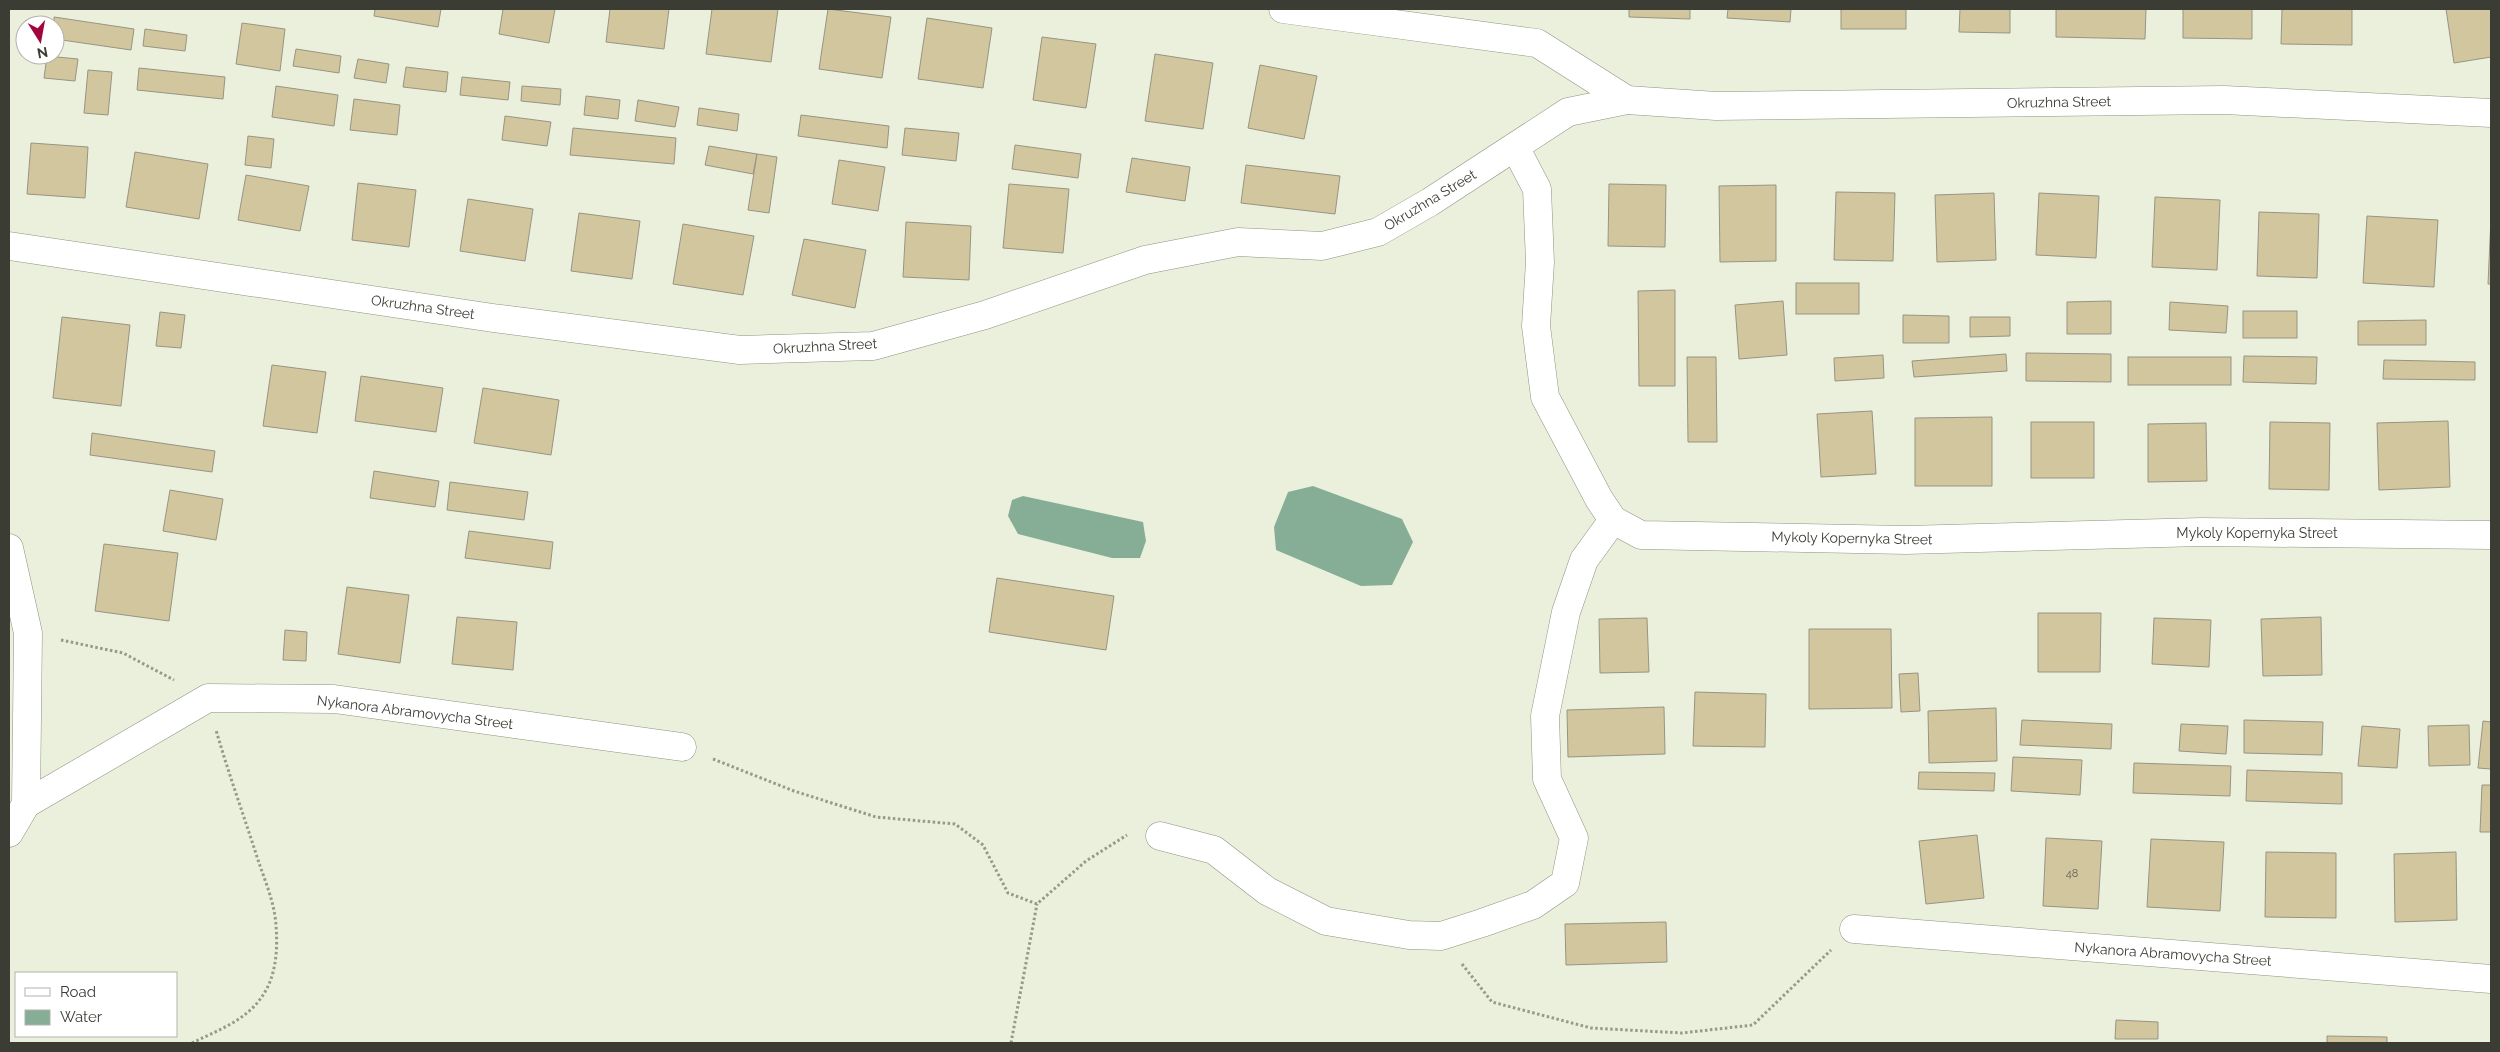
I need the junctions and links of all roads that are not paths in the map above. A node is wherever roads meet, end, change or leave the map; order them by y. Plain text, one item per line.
1 (1283, 9) edge
2 (1627, 100) junction
3 (2491, 113) edge
4 (1515, 147) junction
5 (9, 246) edge
6 (1613, 520) junction
7 (2491, 535) edge
8 (9, 548) edge
9 (682, 747) road end
10 (26, 804) junction
11 (9, 833) edge
12 (1160, 836) road end
13 (1854, 929) road end
14 (2491, 979) edge

1 - 2 street, Okruzhna Street
2 - 3 street, Okruzhna Street
2 - 4 street, Okruzhna Street
4 - 5 street, Okruzhna Street
4 - 6 street, Mykoly Kopernyka Street
6 - 7 street, Mykoly Kopernyka Street
6 - 12 street
8 - 10 street
9 - 10 street, Nykanora Abramovycha Street
10 - 11 street
13 - 14 street, Nykanora Abramovycha Street

